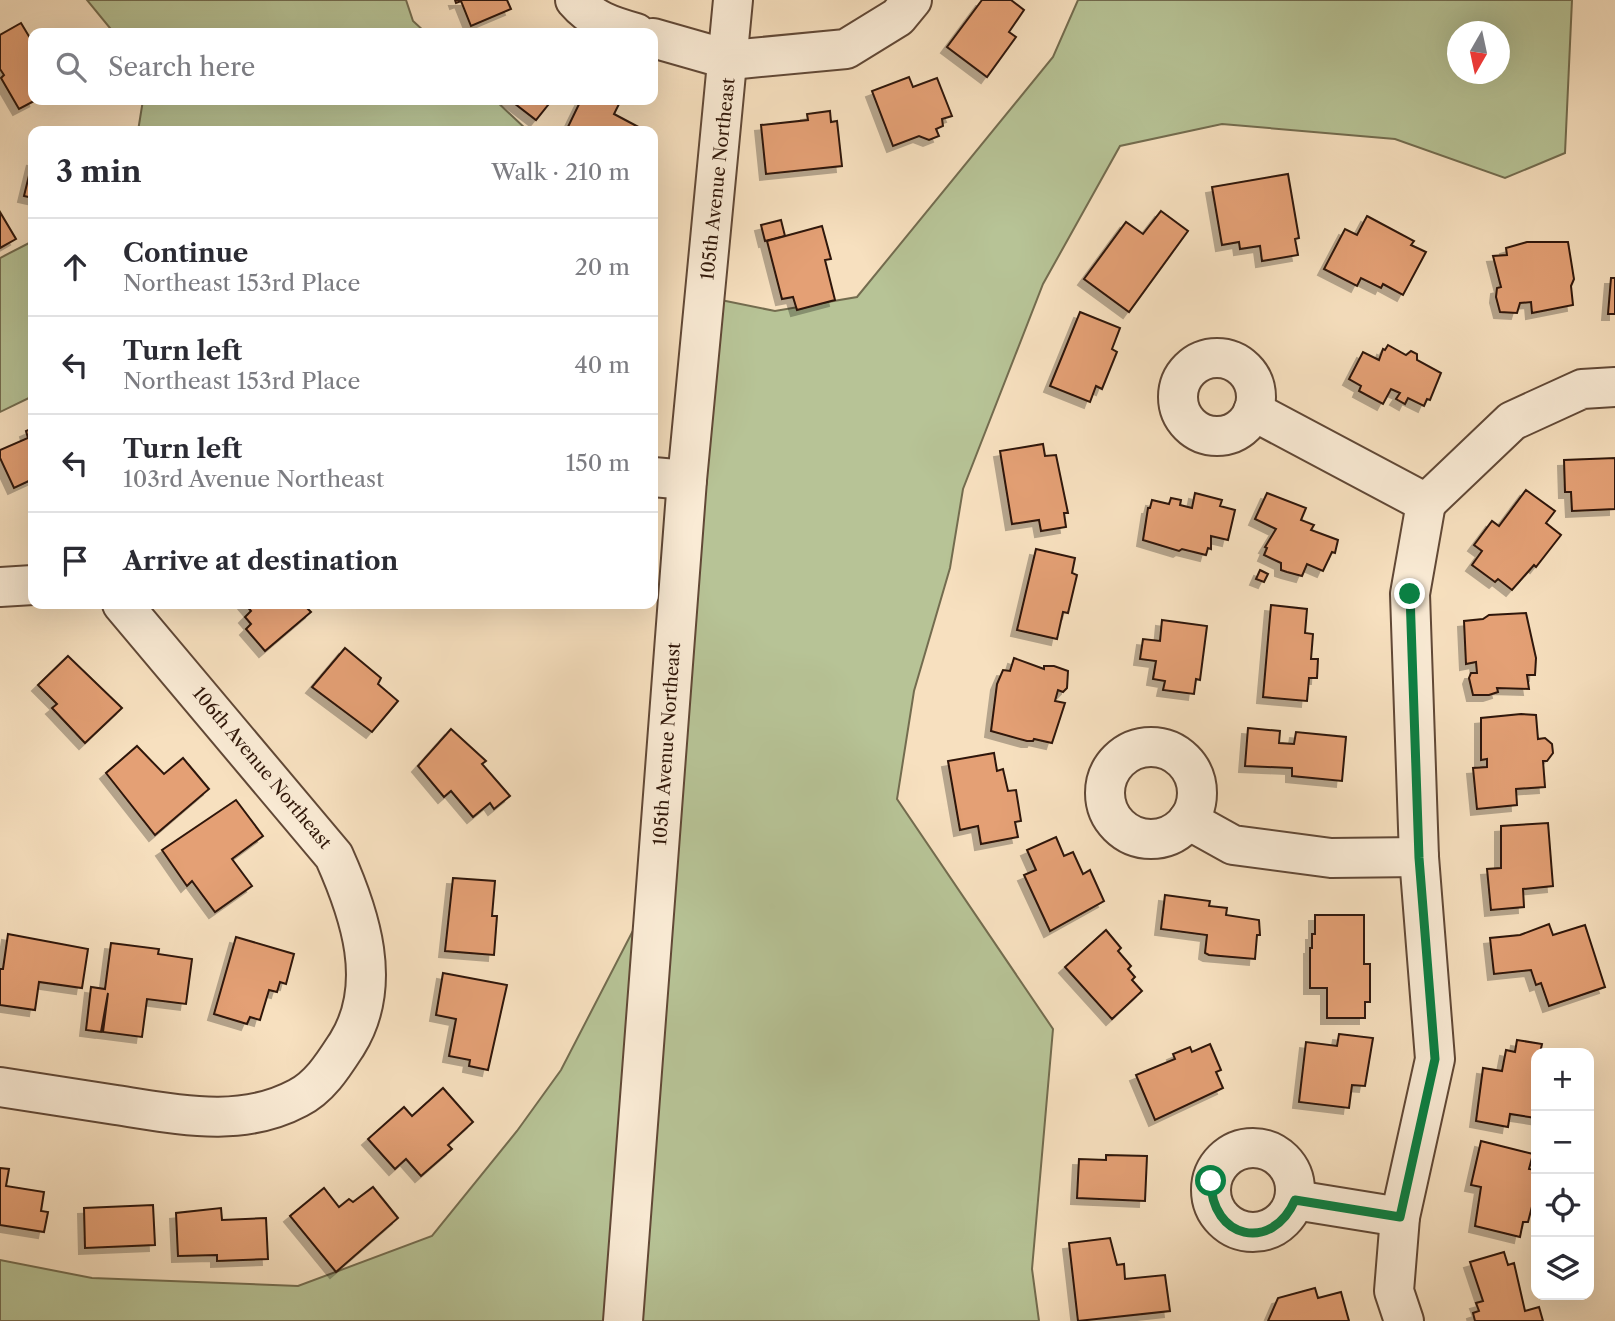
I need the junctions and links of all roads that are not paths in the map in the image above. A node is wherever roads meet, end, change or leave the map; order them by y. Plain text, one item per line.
1 (575, 0) edge
2 (733, 0) edge
3 (912, 0) edge
4 (617, 28) edge
5 (658, 39) edge
6 (730, 60) junction
7 (1615, 387) edge
8 (1253, 411) dead end
9 (670, 478) edge
10 (1426, 503) junction
11 (28, 585) edge
12 (0, 587) edge
13 (126, 609) edge
14 (1188, 820) dead end
15 (1419, 858) junction
16 (0, 1087) edge
17 (1295, 1200) dead end
18 (1400, 1217) junction
19 (623, 1321) edge
20 (1405, 1321) edge

1 - 4 street
2 - 6 street, 105th Avenue Northeast
3 - 6 street
5 - 6 street
6 - 9 street, 105th Avenue Northeast
7 - 10 street
8 - 10 street
9 - 19 street, 105th Avenue Northeast
10 - 15 street
11 - 12 street
13 - 16 street, 106th Avenue Northeast
14 - 15 street
15 - 18 street
17 - 18 street
18 - 20 street

